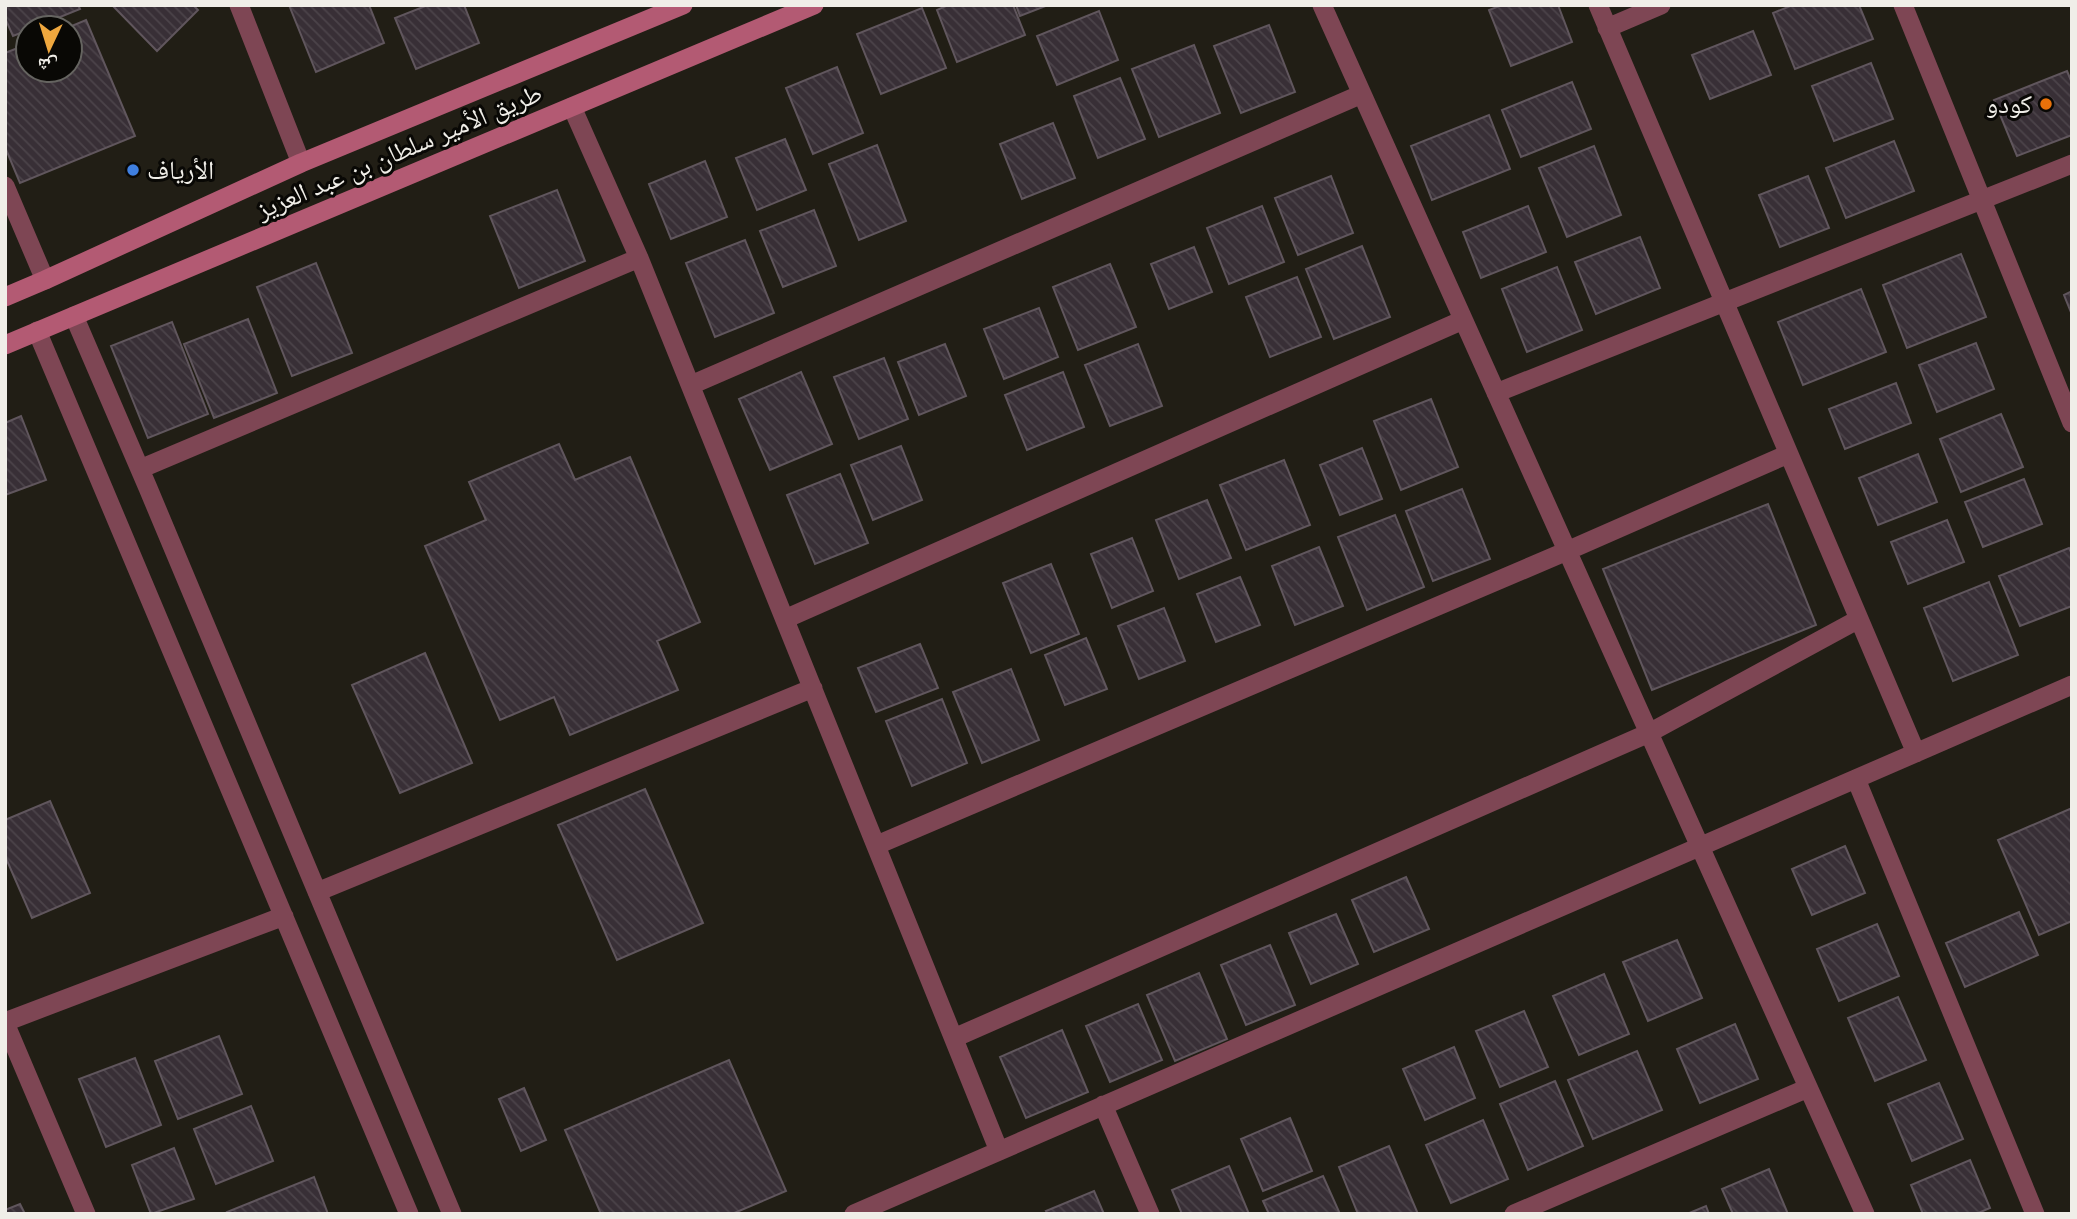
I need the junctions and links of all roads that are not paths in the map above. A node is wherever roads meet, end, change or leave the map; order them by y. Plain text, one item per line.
1 (239, 5) edge
2 (683, 5) edge
3 (814, 5) edge
4 (1322, 5) edge
5 (1598, 5) edge
6 (1661, 5) edge
7 (1903, 5) edge
8 (1607, 28) junction
9 (1362, 94) junction
10 (572, 107) junction
11 (301, 163) junction
12 (2072, 164) edge
13 (5, 186) edge
14 (1982, 201) junction
15 (639, 258) junction
16 (45, 280) junction
17 (5, 297) edge
18 (1724, 301) junction
19 (74, 316) junction
20 (1463, 320) junction
21 (37, 331) junction
22 (5, 345) edge
23 (691, 385) junction
24 (1496, 393) junction
25 (2072, 423) edge
26 (1788, 454) junction
27 (140, 469) junction
28 (1567, 551) junction
29 (785, 619) junction
30 (1859, 619) junction
31 (2072, 685) edge
32 (813, 688) junction
33 (1649, 733) junction
34 (1916, 753) junction
35 (1856, 779) junction
36 (877, 845) junction
37 (1700, 846) junction
38 (317, 892) junction
39 (284, 916) junction
40 (5, 1023) edge
41 (954, 1038) junction
42 (1808, 1088) junction
43 (1103, 1105) junction
44 (999, 1151) junction
45 (86, 1214) edge
46 (409, 1214) edge
47 (452, 1214) edge
48 (854, 1214) edge
49 (1150, 1214) edge
50 (1514, 1214) edge
51 (1865, 1214) edge
52 (2035, 1214) edge

1 - 11 street
2 - 11 main road, طريق الأمير سلطان بن عبد العزيز
3 - 10 main road, طريق الأمير سلطان بن عبد العزيز
4 - 9 street
5 - 8 street
6 - 8 street
7 - 14 street
8 - 18 street
9 - 20 street
9 - 23 street
10 - 15 street
10 - 19 main road, طريق الأمير سلطان بن عبد العزيز
11 - 16 main road, طريق الأمير سلطان بن عبد العزيز
12 - 14 street
13 - 16 street
14 - 18 street
14 - 25 street
15 - 23 street
15 - 27 street
16 - 17 main road, طريق الأمير سلطان بن عبد العزيز
18 - 24 street
18 - 26 street
19 - 21 main road, طريق الأمير سلطان بن عبد العزيز
19 - 27 street
20 - 24 street
20 - 29 street
21 - 22 main road, طريق الأمير سلطان بن عبد العزيز
21 - 39 street
23 - 29 street
24 - 28 street
26 - 28 street
26 - 30 street
27 - 38 street
28 - 33 street
28 - 36 street
29 - 32 street
30 - 33 street
30 - 34 street
31 - 34 street
32 - 36 street
32 - 38 street
33 - 37 street
33 - 41 street
34 - 35 street
35 - 37 street
35 - 52 street
36 - 41 street
37 - 42 street
37 - 43 street
38 - 47 street
39 - 40 street
39 - 46 street
40 - 45 street
41 - 44 street
42 - 50 street
42 - 51 street
43 - 44 street
43 - 49 street
44 - 48 street

